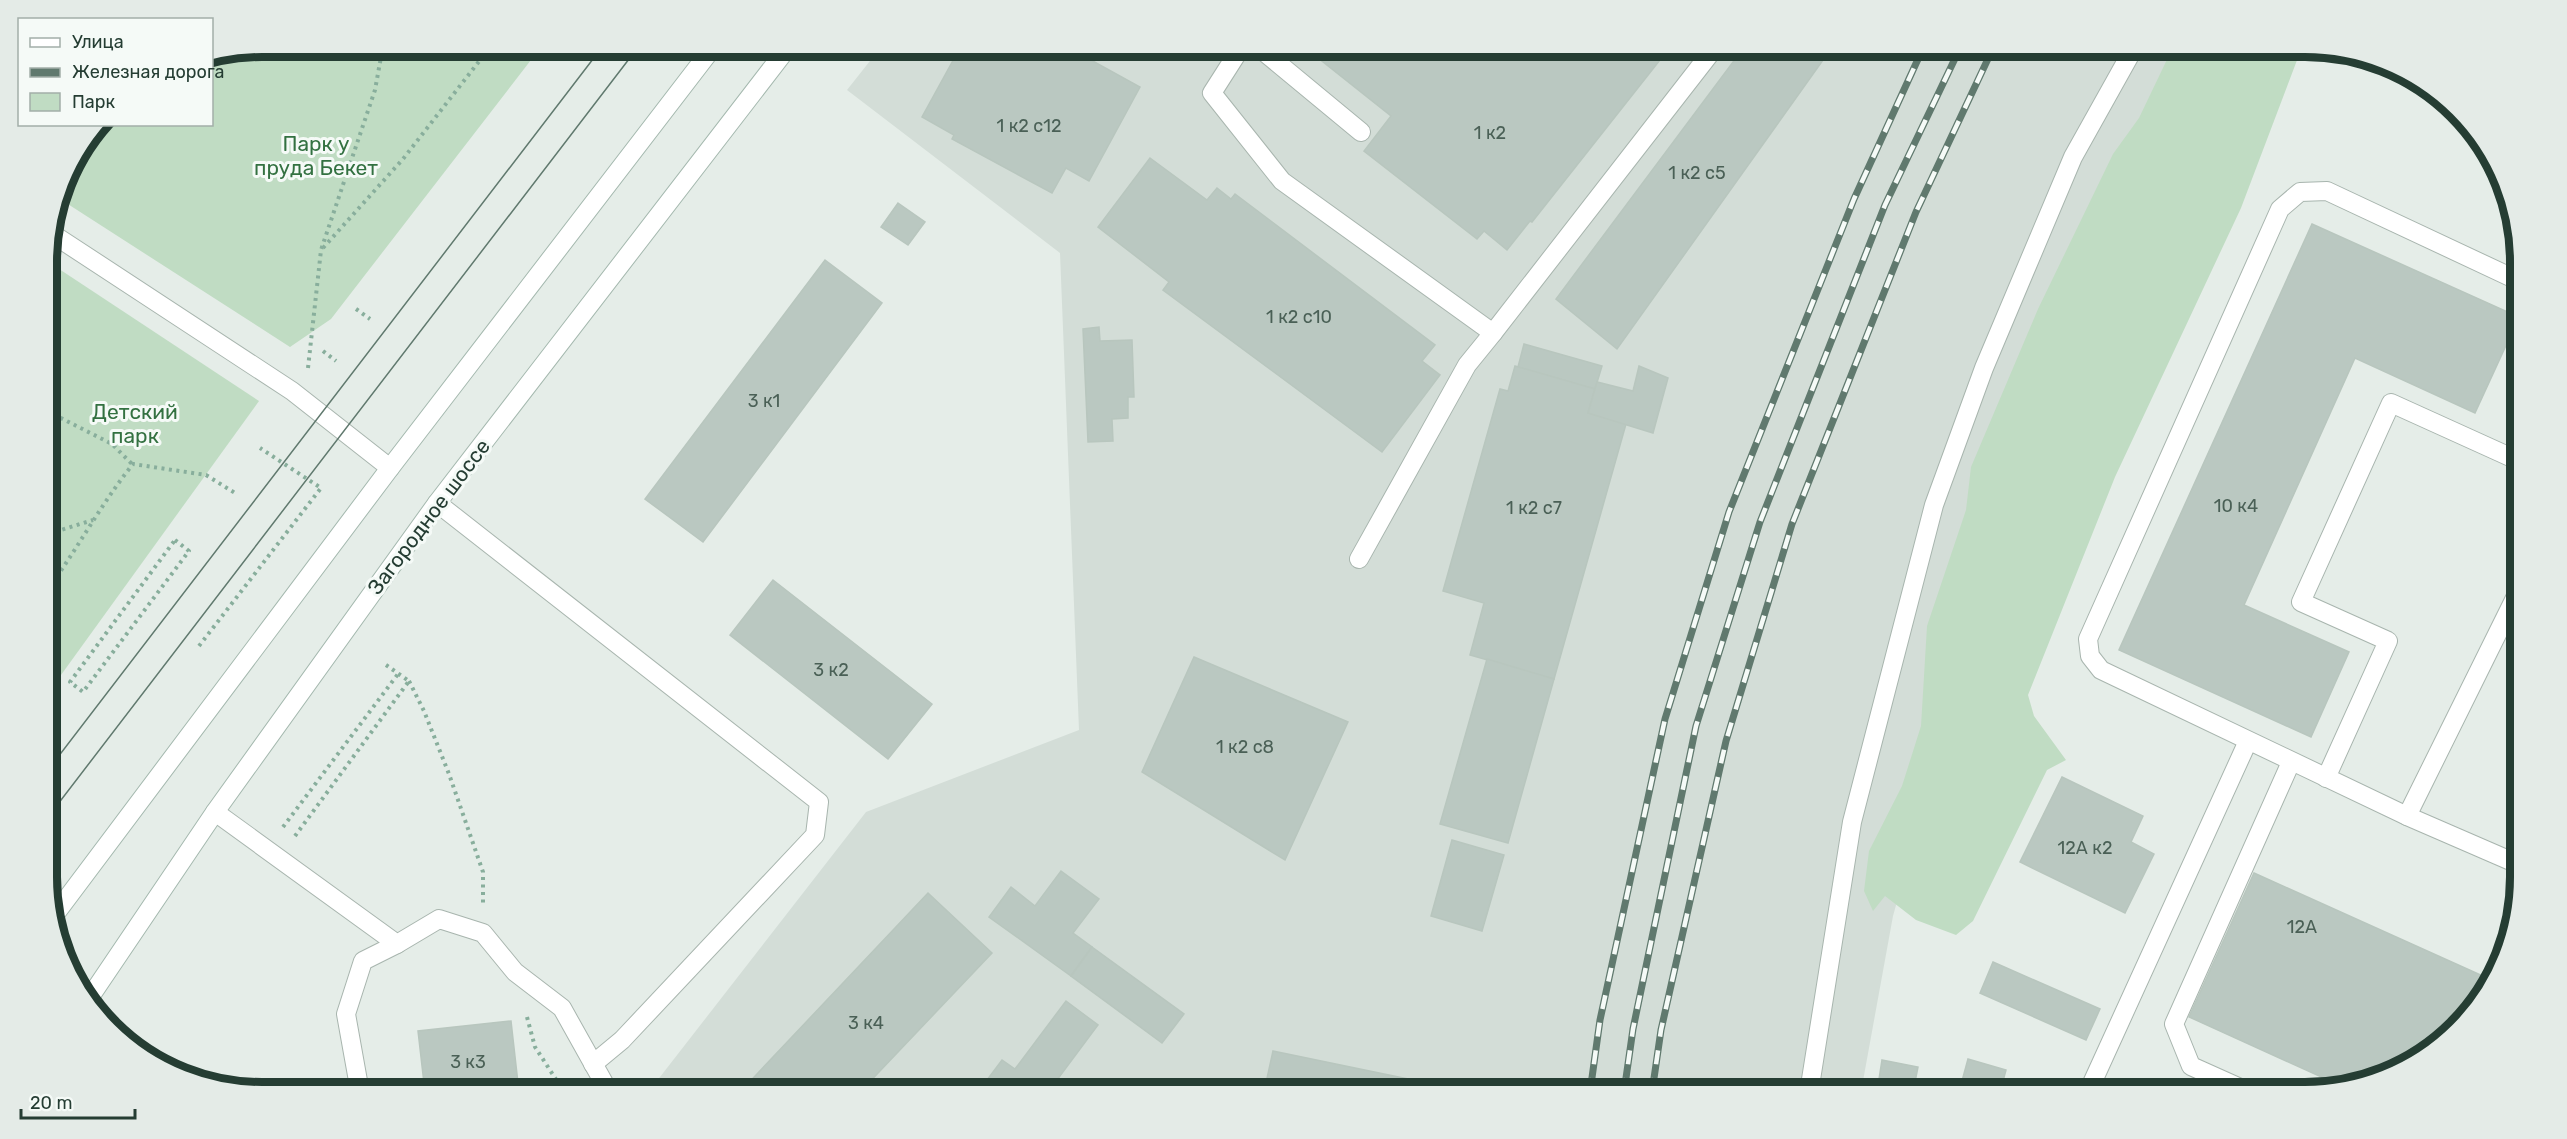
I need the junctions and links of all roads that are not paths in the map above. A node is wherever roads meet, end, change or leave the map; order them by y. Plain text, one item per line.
1 (706, 57) edge
2 (781, 57) edge
3 (1235, 57) edge
4 (1270, 57) edge
5 (1707, 57) edge
6 (2129, 57) edge
7 (1361, 132) dead end
8 (59, 238) edge
9 (2510, 277) edge
10 (1493, 333) junction
11 (2510, 457) edge
12 (390, 468) junction
13 (438, 503) junction
14 (1359, 559) dead end
15 (2510, 608) edge
16 (2248, 741) junction
17 (2291, 762) junction
18 (2326, 778) junction
19 (215, 812) junction
20 (2407, 816) junction
21 (2510, 861) edge
22 (60, 908) edge
23 (397, 944) junction
24 (93, 993) edge
25 (593, 1064) junction
26 (358, 1082) edge
27 (603, 1082) edge
28 (1811, 1082) edge
29 (2093, 1082) edge
30 (2228, 1082) edge

1 - 12 main road
2 - 13 main road, Загородное шоссе
3 - 10 main road
4 - 7 main road
5 - 10 main road
6 - 28 main road
8 - 12 main road
9 - 16 main road
10 - 14 main road
11 - 18 main road
12 - 22 main road
13 - 19 main road, Загородное шоссе
13 - 25 main road
15 - 20 main road
16 - 17 main road
16 - 29 main road
17 - 18 main road
17 - 30 main road
18 - 20 main road
19 - 23 main road
19 - 24 main road, Загородное шоссе
20 - 21 main road
23 - 25 main road
23 - 26 main road
25 - 27 main road

